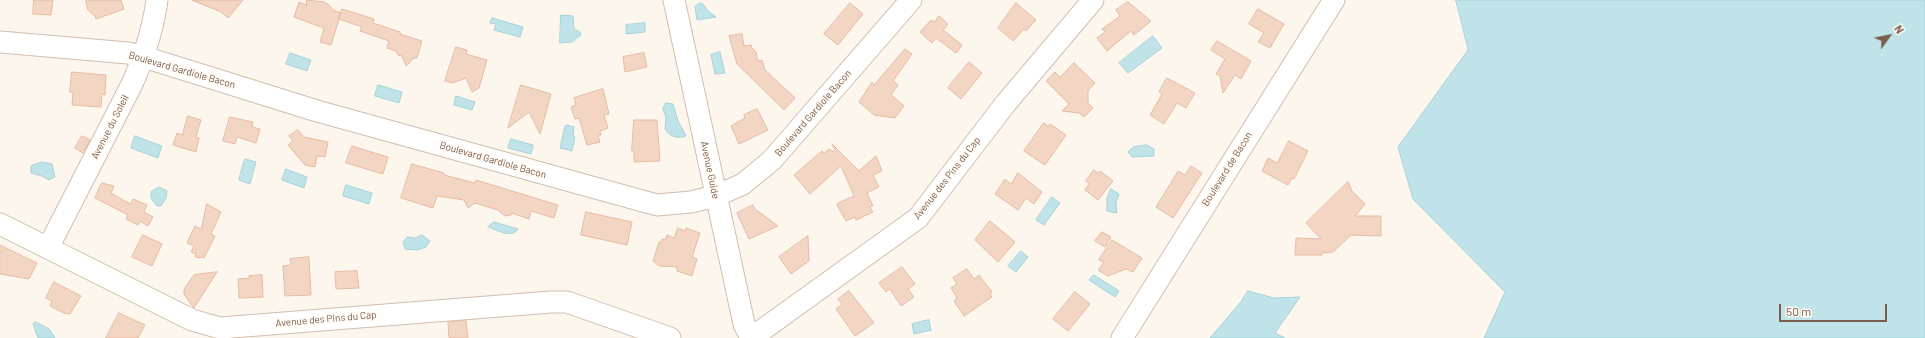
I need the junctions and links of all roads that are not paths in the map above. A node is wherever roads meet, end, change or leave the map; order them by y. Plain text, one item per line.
1 (157, 0) edge
2 (674, 0) edge
3 (911, 0) edge
4 (1093, 0) edge
5 (1334, 0) edge
6 (0, 42) edge
7 (144, 57) junction
8 (716, 196) junction
9 (0, 224) edge
10 (48, 248) junction
11 (670, 338) edge
12 (751, 338) edge
13 (1122, 338) edge

1 - 7 street, Avenue du Soleil
2 - 8 street, Avenue Guide
3 - 8 street, Boulevard Gardiole Bacon
4 - 12 street, Avenue des Pins du Cap
5 - 13 street, Boulevard de Bacon
6 - 7 street, Boulevard Gardiole Bacon
7 - 8 street, Boulevard Gardiole Bacon
7 - 10 street, Avenue du Soleil
8 - 12 street, Avenue Guide
9 - 10 street, Avenue des Pins du Cap
10 - 11 street, Avenue des Pins du Cap

